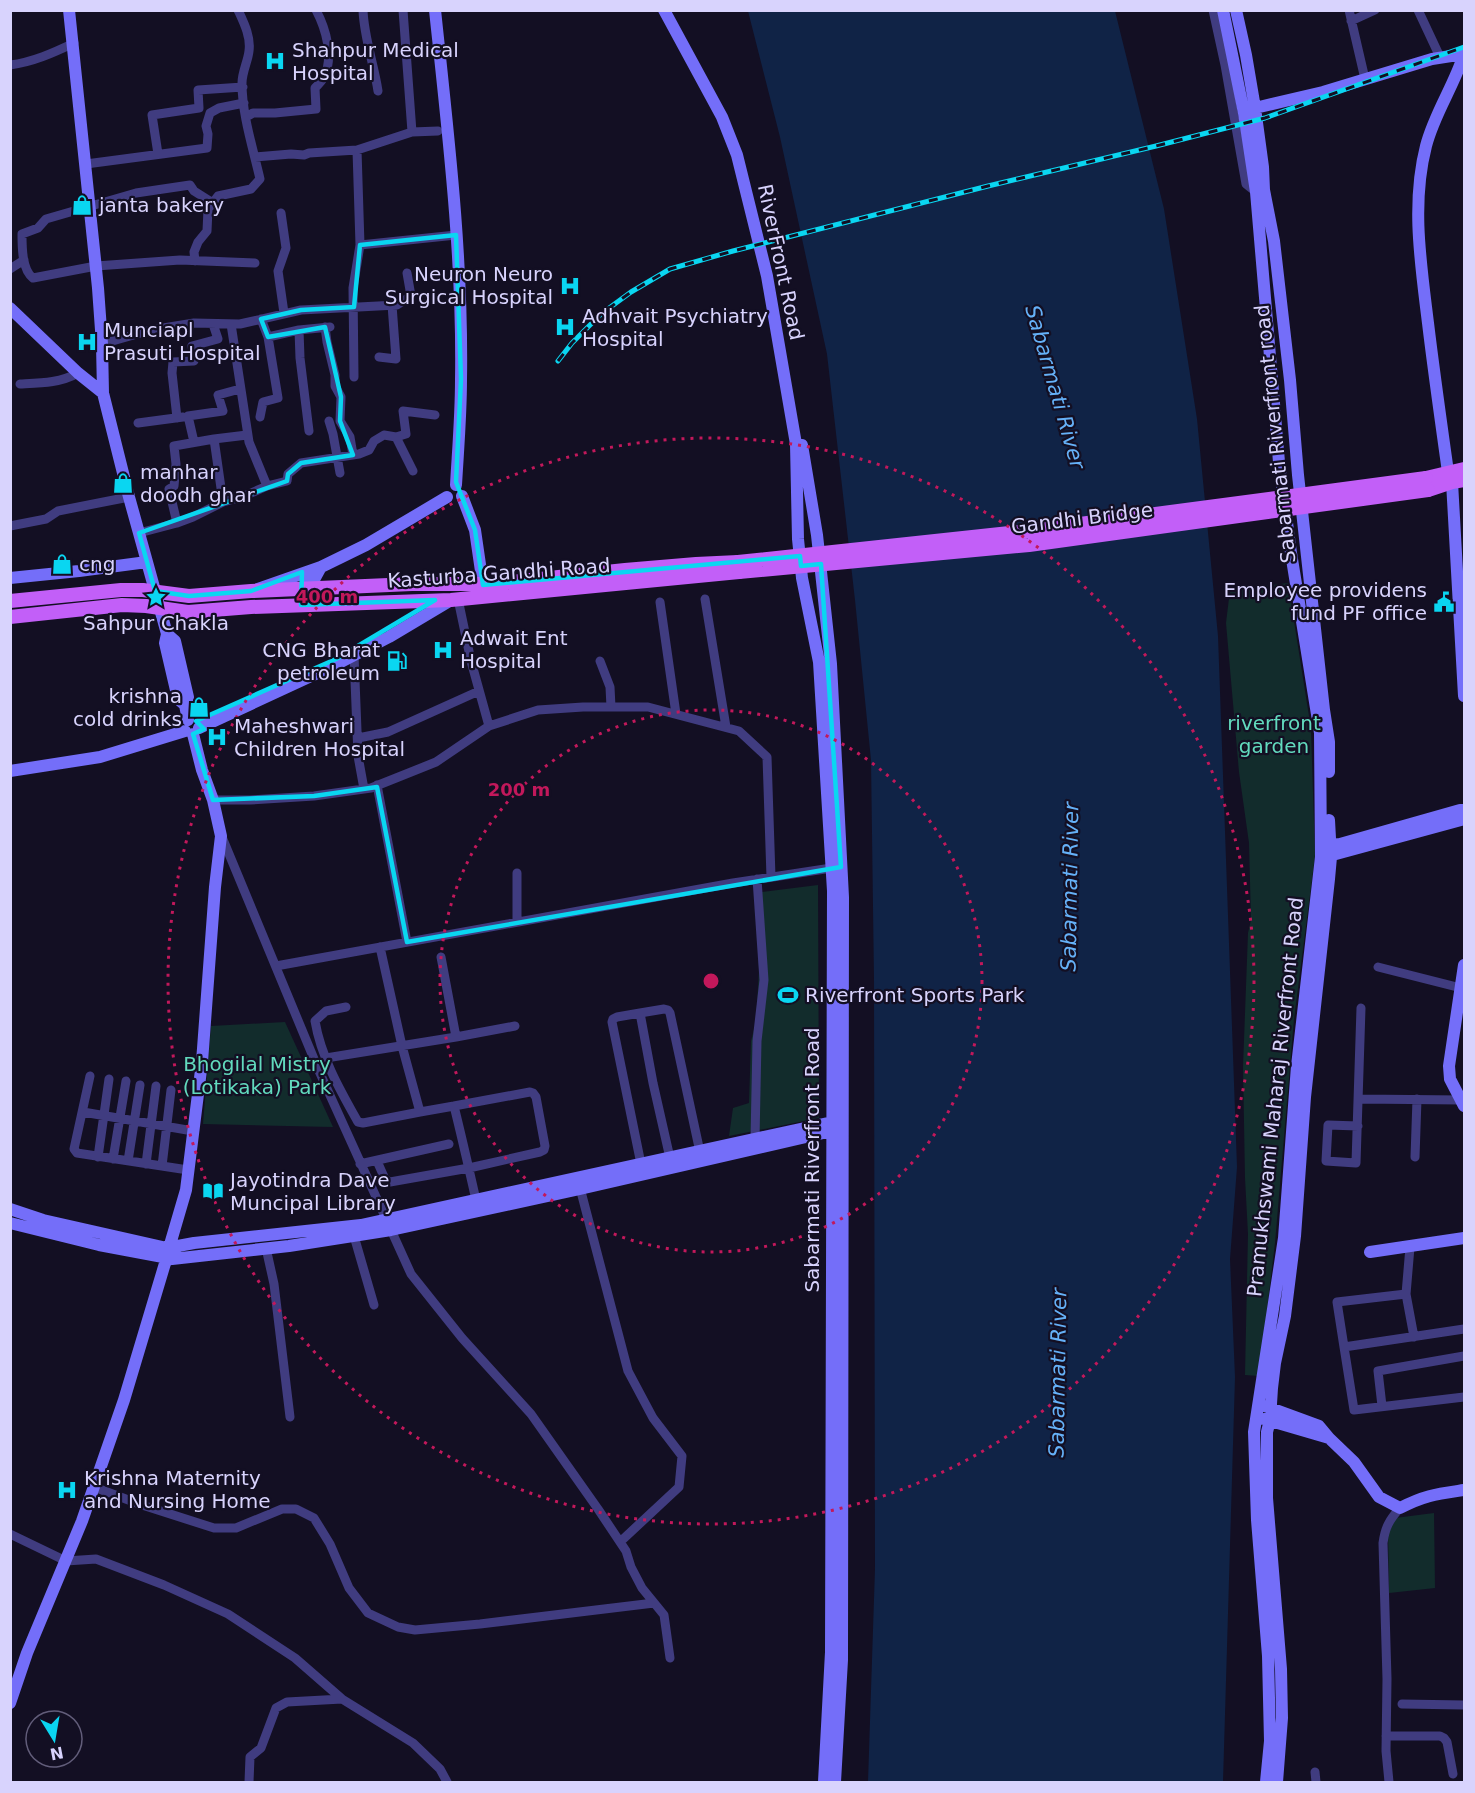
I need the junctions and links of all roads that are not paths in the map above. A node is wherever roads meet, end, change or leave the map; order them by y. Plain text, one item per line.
1 (69, 10) edge
2 (238, 10) edge
3 (316, 10) edge
4 (363, 10) edge
5 (403, 10) edge
6 (435, 10) edge
7 (664, 10) edge
8 (671, 10) edge
9 (1213, 10) edge
10 (1223, 10) edge
11 (1236, 10) edge
12 (1349, 10) edge
13 (1375, 10) edge
14 (1418, 10) edge
15 (1351, 21) junction
16 (74, 43) junction
17 (1464, 54) edge
18 (1440, 57) junction
19 (10, 65) edge
20 (1365, 79) junction
21 (243, 87) junction
22 (378, 91) dead end
23 (244, 103) junction
24 (1254, 108) junction
25 (246, 117) junction
26 (438, 131) dead end
27 (412, 132) junction
28 (357, 150) junction
29 (158, 154) junction
30 (255, 157) junction
31 (86, 164) junction
32 (1256, 192) junction
33 (213, 202) junction
34 (89, 207) junction
35 (281, 213) dead end
36 (456, 235) junction
37 (360, 245) junction
38 (24, 260) junction
39 (195, 261) junction
40 (255, 263) dead end
41 (96, 266) junction
42 (10, 269) edge
43 (407, 273) dead end
44 (392, 305) junction
45 (354, 307) junction
46 (10, 308) edge
47 (284, 313) junction
48 (15, 319) edge
49 (261, 319) junction
50 (213, 324) junction
51 (231, 324) junction
52 (299, 330) junction
53 (268, 337) junction
54 (102, 344) junction
55 (379, 357) dead end
56 (78, 373) junction
57 (354, 377) dead end
58 (20, 384) dead end
59 (240, 389) junction
60 (103, 393) junction
61 (435, 415) dead end
62 (188, 416) junction
63 (260, 417) dead end
64 (177, 418) junction
65 (329, 421) dead end
66 (138, 423) dead end
67 (309, 431) dead end
68 (247, 435) junction
69 (396, 437) junction
70 (214, 439) junction
71 (194, 442) junction
72 (353, 455) junction
73 (336, 458) junction
74 (1464, 470) edge
75 (413, 471) dead end
76 (340, 473) dead end
77 (1455, 478) edge
78 (267, 486) junction
79 (459, 491) junction
80 (129, 497) junction
81 (223, 502) junction
82 (177, 522) junction
83 (10, 526) edge
84 (139, 533) junction
85 (798, 539) joint
86 (147, 562) junction
87 (321, 567) junction
88 (739, 567) junction
89 (10, 578) edge
90 (822, 578) joint
91 (483, 585) junction
92 (301, 589) junction
93 (155, 591) junction
94 (251, 591) junction
95 (455, 599) junction
96 (705, 599) dead end
97 (435, 600) junction
98 (10, 601) edge
99 (660, 602) dead end
100 (300, 605) junction
101 (160, 607) junction
102 (10, 617) edge
103 (354, 655) junction
104 (600, 661) dead end
105 (479, 691) junction
106 (1464, 696) edge
107 (611, 707) junction
108 (676, 714) junction
109 (191, 726) junction
110 (489, 726) junction
111 (726, 728) junction
112 (357, 738) junction
113 (10, 764) edge
114 (10, 771) edge
115 (377, 785) junction
116 (364, 789) junction
117 (213, 800) junction
118 (1464, 810) edge
119 (1464, 818) edge
120 (221, 836) junction
121 (1326, 851) junction
122 (837, 867) junction
123 (517, 873) dead end
124 (771, 878) junction
125 (758, 879) junction
126 (517, 922) junction
127 (407, 942) junction
128 (380, 947) junction
129 (441, 957) dead end
130 (1464, 965) edge
131 (276, 966) junction
132 (1378, 967) dead end
133 (1461, 988) junction
134 (346, 1007) dead end
135 (1361, 1008) dead end
136 (640, 1013) junction
137 (515, 1026) dead end
138 (456, 1036) junction
139 (402, 1046) junction
140 (326, 1058) junction
141 (90, 1076) dead end
142 (109, 1079) dead end
143 (126, 1081) dead end
144 (140, 1085) dead end
145 (156, 1086) dead end
146 (171, 1090) dead end
147 (1359, 1099) junction
148 (1417, 1099) junction
149 (1463, 1103) edge
150 (454, 1107) junction
151 (83, 1112) junction
152 (420, 1112) junction
153 (104, 1115) junction
154 (120, 1118) junction
155 (134, 1120) junction
156 (151, 1124) junction
157 (167, 1126) junction
158 (837, 1126) junction
159 (1358, 1126) junction
160 (193, 1131) junction
161 (755, 1139) junction
162 (449, 1144) dead end
163 (700, 1152) junction
164 (98, 1157) junction
165 (1415, 1157) dead end
166 (670, 1158) junction
167 (113, 1159) junction
168 (128, 1161) junction
169 (377, 1161) junction
170 (146, 1164) junction
171 (360, 1164) junction
172 (641, 1164) junction
173 (162, 1166) junction
174 (469, 1168) junction
175 (188, 1170) junction
176 (579, 1184) junction
177 (476, 1200) junction
178 (10, 1209) edge
179 (10, 1223) edge
180 (389, 1225) junction
181 (354, 1236) junction
182 (1464, 1238) edge
183 (1410, 1247) junction
184 (266, 1248) junction
185 (1370, 1252) dead end
186 (168, 1253) junction
187 (1406, 1294) junction
188 (374, 1305) dead end
189 (1464, 1329) edge
190 (1414, 1337) junction
191 (1344, 1347) junction
192 (1464, 1356) edge
193 (1464, 1397) edge
194 (1382, 1406) junction
195 (1261, 1410) junction
196 (291, 1417) dead end
197 (1270, 1420) junction
198 (1329, 1438) junction
199 (94, 1487) junction
200 (1464, 1490) edge
201 (1400, 1508) junction
202 (10, 1534) edge
203 (620, 1542) junction
204 (66, 1561) junction
205 (654, 1603) junction
206 (670, 1658) dead end
207 (342, 1699) junction
208 (10, 1703) edge
209 (1402, 1704) dead end
210 (1464, 1705) edge
211 (1386, 1736) junction
212 (1315, 1772) dead end
213 (1453, 1774) dead end
214 (249, 1782) edge
215 (447, 1782) edge
216 (824, 1782) edge
217 (835, 1782) edge
218 (1266, 1782) edge
219 (1277, 1782) edge
220 (1316, 1782) edge
221 (1389, 1782) edge

1 - 16 street
2 - 21 street
3 - 25 street
4 - 22 street
5 - 27 street
6 - 36 street
7 - 85 street, RiverFront Road
8 - 90 street, RiverFront Road
9 - 32 street
10 - 32 street, Sabarmati Riverfront road
11 - 24 street, Sabarmati Riverfront road
12 - 15 street
13 - 15 street
14 - 18 street
15 - 20 street
16 - 19 street
16 - 31 street
17 - 18 street
17 - 77 street
18 - 20 street
20 - 24 street
21 - 23 street
21 - 29 street
23 - 25 street
23 - 29 street
24 - 121 street, Sabarmati Riverfront road
25 - 30 street
26 - 27 street
27 - 28 street
28 - 30 street
28 - 37 street
29 - 31 street
30 - 33 street
31 - 34 street
32 - 121 street, Sabarmati Riverfront road
33 - 34 street
33 - 39 street
34 - 38 street
34 - 41 street
35 - 47 street
36 - 37 street
36 - 79 street
37 - 45 street
38 - 41 street
38 - 42 street
39 - 40 street
39 - 41 street
41 - 54 street
43 - 44 street
44 - 45 street
44 - 55 street
45 - 47 street
45 - 57 street
46 - 48 street
47 - 49 street
48 - 56 street
49 - 51 street
49 - 53 street
50 - 51 street
50 - 54 street
50 - 64 street
51 - 59 street
52 - 53 street
52 - 67 street
52 - 72 street
53 - 63 street
54 - 60 street
56 - 58 street
56 - 60 street
59 - 62 street
59 - 68 street
60 - 80 street
61 - 69 street
62 - 64 street
62 - 71 street
64 - 66 street
65 - 73 street
68 - 70 street
68 - 78 street
69 - 72 street
69 - 75 street
70 - 71 street
70 - 81 street
71 - 82 street
72 - 73 street
73 - 76 street
73 - 78 street
74 - 77 main road, Gandhi Bridge
77 - 88 main road, Gandhi Bridge, bridge
77 - 106 street
78 - 81 street
79 - 87 street
79 - 91 street
80 - 83 street
80 - 84 street
81 - 82 street
82 - 84 street
84 - 86 street
85 - 122 street, Sabarmati Riverfront Road
86 - 89 street
86 - 93 street
87 - 92 street
87 - 94 street
88 - 91 main road, Kasturba Gandhi Road
88 - 95 main road, Kasturba Gandhi Road
90 - 122 street, Sabarmati Riverfront Road
91 - 92 main road, Kasturba Gandhi Road
92 - 94 main road, Kasturba Gandhi Road
92 - 100 street
93 - 94 main road, Kasturba Gandhi Road
93 - 98 main road, Kasturba Gandhi Road
93 - 101 street
95 - 97 main road, Kasturba Gandhi Road
95 - 103 street
95 - 105 street
96 - 111 street
97 - 100 main road, Kasturba Gandhi Road
97 - 109 street
99 - 108 street
100 - 101 main road, Kasturba Gandhi Road
101 - 102 main road, Kasturba Gandhi Road
101 - 109 street
103 - 109 street
103 - 112 street
104 - 107 street
105 - 110 street
105 - 112 street
107 - 108 street
107 - 110 street
108 - 111 street
109 - 113 street
109 - 114 street
109 - 117 street
110 - 115 street
111 - 124 street
112 - 116 street
115 - 116 street
115 - 127 street
116 - 117 street
117 - 120 street
118 - 121 street
119 - 121 street
120 - 131 street
120 - 160 street
121 - 195 street
122 - 124 street
122 - 158 street, Sabarmati Riverfront Road
123 - 126 street
124 - 125 street
125 - 126 street
125 - 161 street
126 - 127 street
127 - 128 street
128 - 131 street
128 - 139 street
129 - 138 street
130 - 133 street
131 - 171 street
132 - 133 street
133 - 149 street
134 - 140 street
135 - 147 street
136 - 163 street
136 - 166 street
136 - 172 street
137 - 138 street
138 - 139 street
139 - 140 street
139 - 152 street
140 - 152 street
141 - 151 street
142 - 153 street
143 - 154 street
144 - 155 street
145 - 156 street
146 - 157 street
147 - 148 street
147 - 159 street
148 - 149 street
148 - 165 street
150 - 152 street
150 - 174 street
150 - 174 street
151 - 153 street
151 - 164 street
153 - 154 street
153 - 164 street
154 - 155 street
154 - 167 street
155 - 156 street
155 - 168 street
156 - 157 street
156 - 170 street
157 - 160 street
157 - 173 street
158 - 161 street
158 - 176 street
158 - 216 street, Sabarmati Riverfront Road
158 - 217 street, Sabarmati Riverfront Road
159 - 159 street
160 - 175 street
161 - 163 street
162 - 169 street
163 - 166 street
164 - 167 street
166 - 172 street
167 - 168 street
168 - 170 street
169 - 171 street
169 - 174 street
170 - 173 street
171 - 180 street
172 - 176 street
173 - 175 street
174 - 177 street
175 - 186 street
176 - 177 street
176 - 180 street
176 - 203 street
177 - 180 street
178 - 186 street
179 - 186 street
180 - 181 street
180 - 186 street
180 - 203 street
181 - 184 street
181 - 188 street
182 - 183 street
183 - 185 street
183 - 187 street
184 - 186 street
184 - 196 street
186 - 199 street
187 - 190 street
187 - 191 street
189 - 190 street
190 - 191 street
191 - 194 street
192 - 194 street
193 - 194 street
195 - 197 street
195 - 198 street
195 - 218 street
197 - 198 street
197 - 219 street
198 - 201 street
199 - 204 street
199 - 205 street
200 - 201 street
201 - 211 street
202 - 204 street
203 - 205 street
204 - 207 street
204 - 208 street
205 - 206 street
207 - 214 street
207 - 215 street
209 - 210 street
211 - 213 street
211 - 221 street
212 - 220 street

